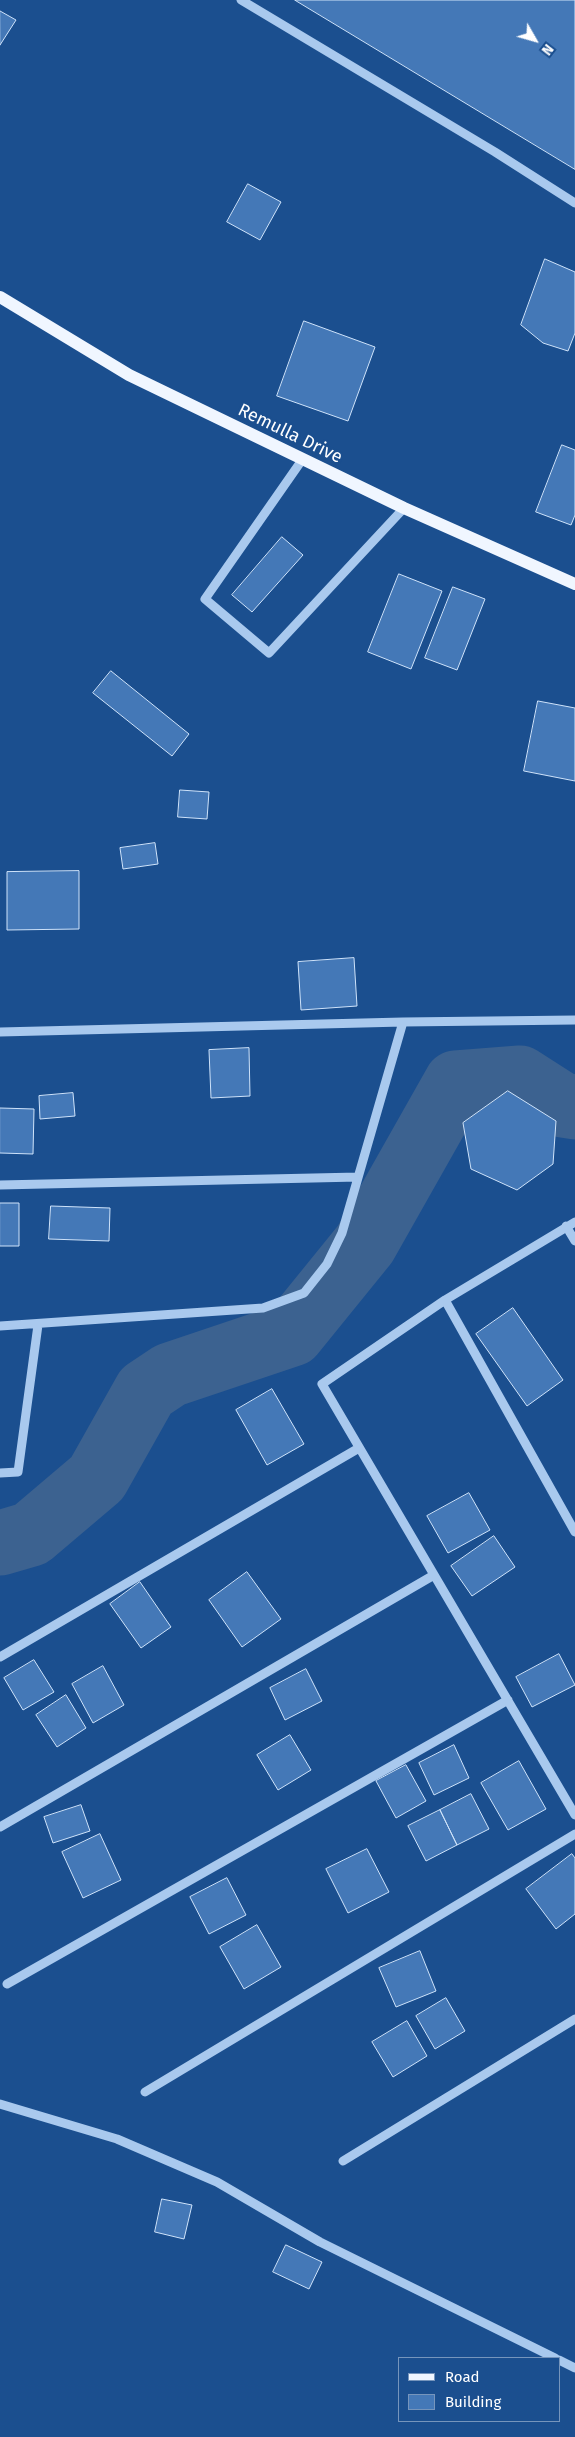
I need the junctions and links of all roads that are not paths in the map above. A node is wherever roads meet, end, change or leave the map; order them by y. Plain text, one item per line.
1 (241, 0) edge
2 (575, 203) edge
3 (0, 297) edge
4 (302, 460) junction
5 (404, 508) junction
6 (575, 584) edge
7 (575, 1020) edge
8 (403, 1022) junction
9 (0, 1032) edge
10 (358, 1178) junction
11 (0, 1185) edge
12 (571, 1224) edge
13 (575, 1240) edge
14 (445, 1300) junction
15 (38, 1325) junction
16 (0, 1326) edge
17 (359, 1448) junction
18 (0, 1473) edge
19 (575, 1532) edge
20 (434, 1576) junction
21 (0, 1656) edge
22 (508, 1700) junction
23 (575, 1815) edge
24 (0, 1826) edge
25 (575, 1834) edge
26 (7, 1984) dead end
27 (575, 2019) edge
28 (145, 2092) dead end
29 (0, 2104) edge
30 (343, 2161) dead end
31 (553, 2357) edge
32 (560, 2360) edge
33 (575, 2368) edge

1 - 2 street
3 - 4 main road, Remulla Drive
4 - 5 main road, Remulla Drive
4 - 5 street
5 - 6 main road, Remulla Drive
7 - 8 street
8 - 9 street
8 - 10 street
10 - 11 street
10 - 15 street
12 - 13 street
12 - 14 street
14 - 17 street
14 - 19 street
15 - 16 street
15 - 18 street
17 - 20 street
17 - 21 street
20 - 22 street
20 - 24 street
22 - 23 street
22 - 26 street
25 - 28 street
27 - 30 street
29 - 31 street
32 - 33 street

